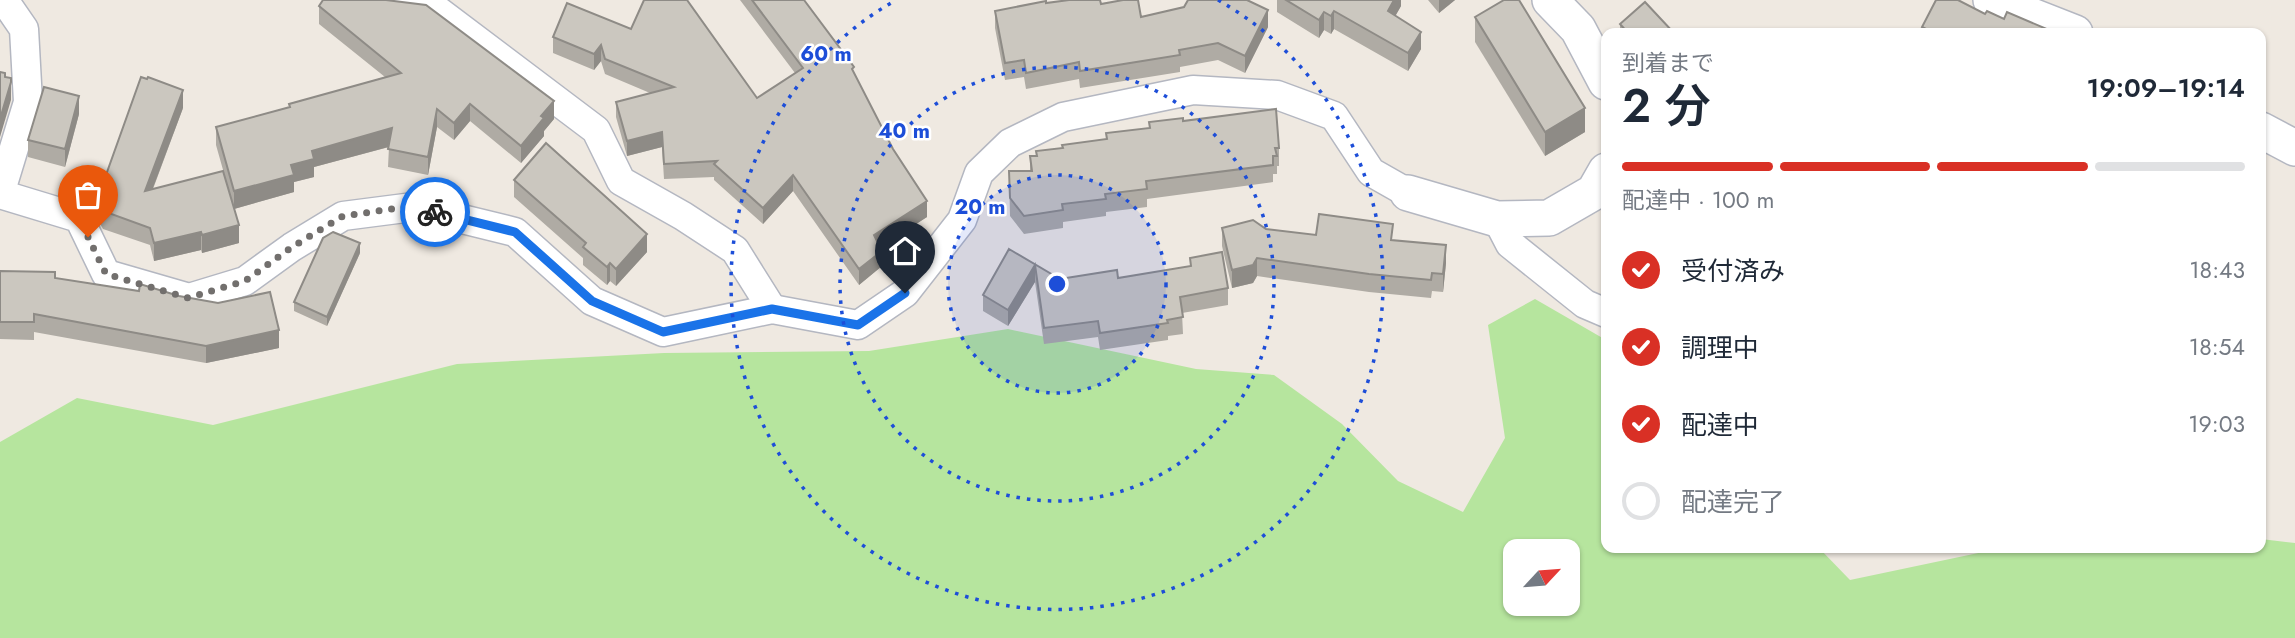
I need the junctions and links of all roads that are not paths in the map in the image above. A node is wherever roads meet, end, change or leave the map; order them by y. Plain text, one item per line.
1 (4, 0) edge
2 (380, 0) edge
3 (1550, 0) edge
4 (1991, 0) edge
5 (2062, 28) edge
6 (1601, 73) edge
7 (2266, 133) edge
8 (2295, 148) edge
9 (1601, 180) edge
10 (1408, 193) joint
11 (0, 194) edge
12 (1497, 219) junction
13 (772, 309) junction
14 (1601, 311) edge

1 - 11 street
2 - 13 street
3 - 6 street
4 - 5 street
7 - 8 street
9 - 12 street
10 - 12 street
10 - 13 street
11 - 13 street
12 - 14 street

